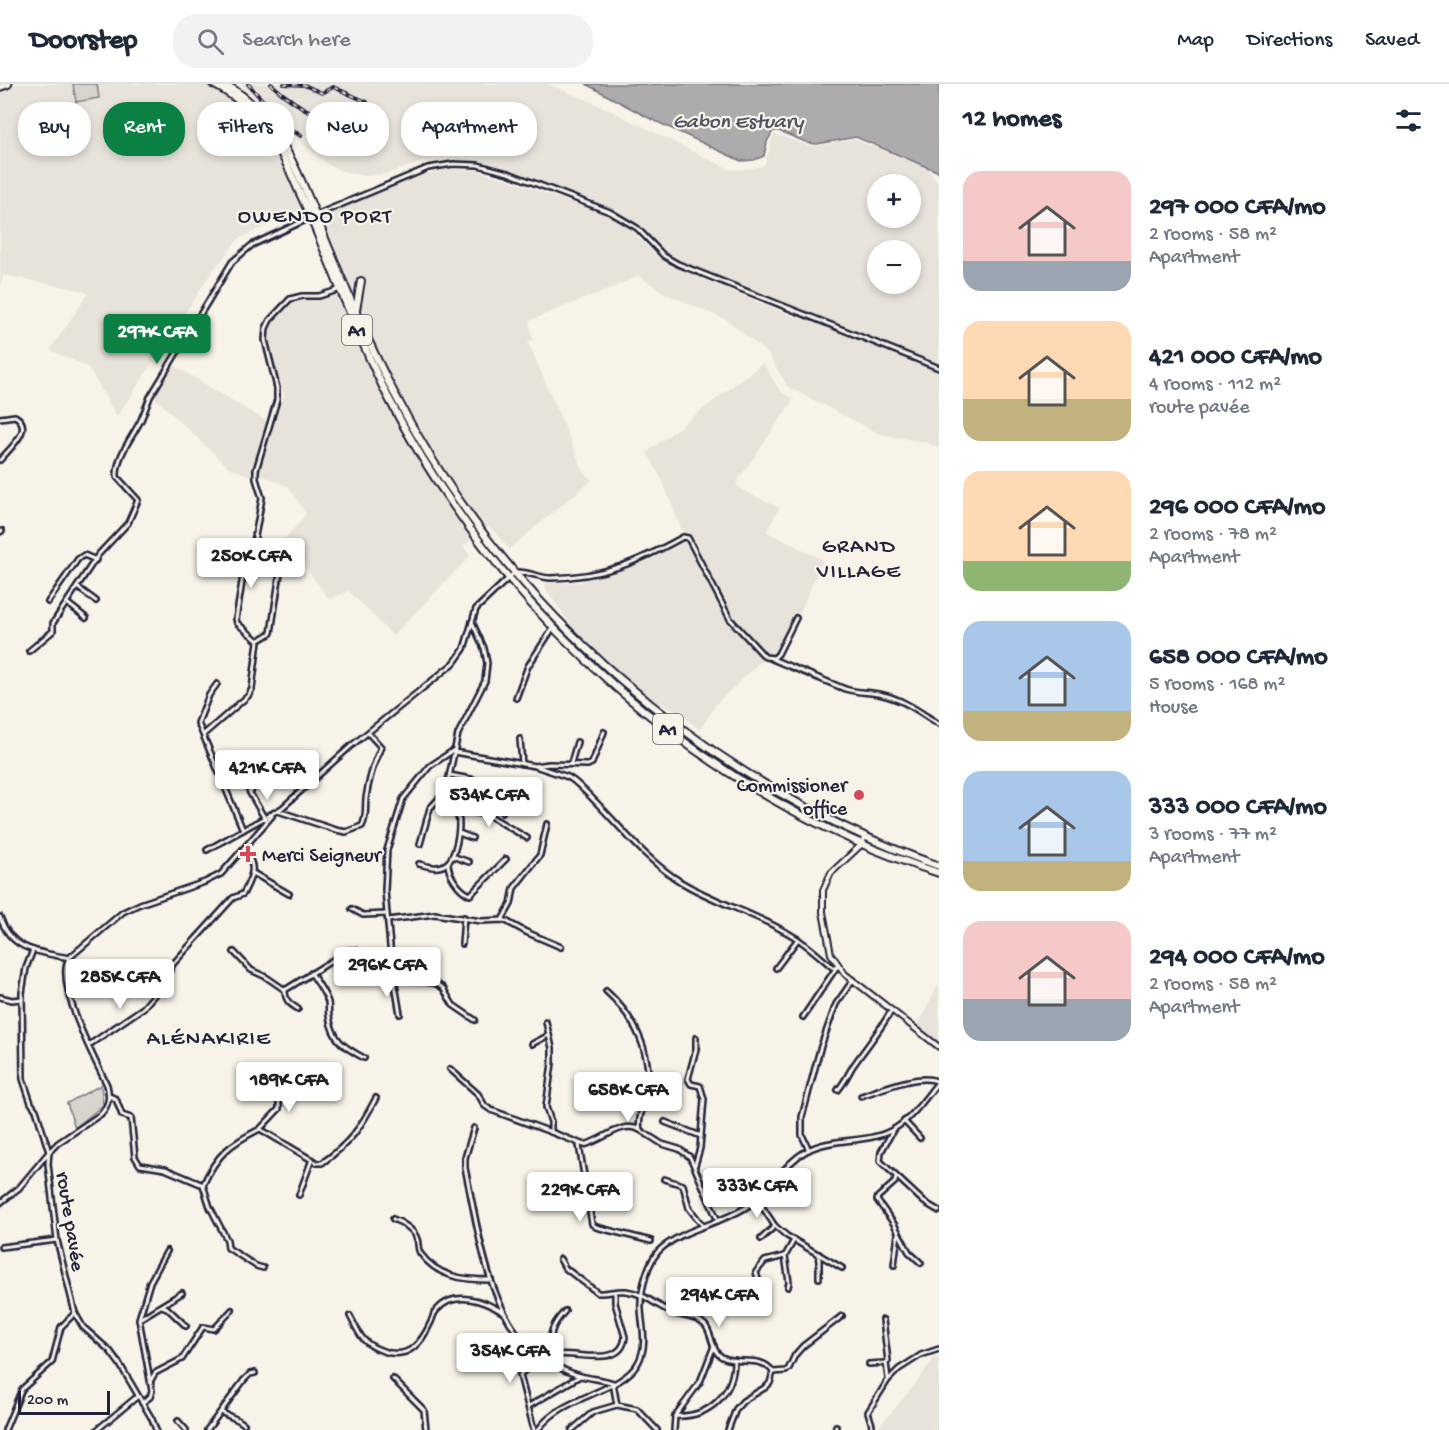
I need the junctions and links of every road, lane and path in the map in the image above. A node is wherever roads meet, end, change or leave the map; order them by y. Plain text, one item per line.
1 (8, 84) edge
2 (213, 84) edge
3 (224, 84) edge
4 (0, 87) edge
5 (313, 216) junction
6 (361, 281) dead end
7 (342, 288) junction
8 (356, 311) junction
9 (939, 368) edge
10 (0, 418) edge
11 (0, 460) edge
12 (254, 542) junction
13 (96, 560) junction
14 (515, 572) junction
15 (508, 577) junction
16 (77, 587) junction
17 (96, 601) dead end
18 (48, 602) dead end
19 (67, 603) junction
20 (86, 618) dead end
21 (796, 618) dead end
22 (471, 620) junction
23 (554, 628) junction
24 (258, 641) junction
25 (29, 651) dead end
26 (765, 657) junction
27 (217, 684) dead end
28 (516, 698) dead end
29 (939, 724) edge
30 (604, 732) dead end
31 (367, 733) junction
32 (204, 734) junction
33 (520, 739) dead end
34 (577, 742) dead end
35 (454, 751) junction
36 (522, 764) junction
37 (571, 764) junction
38 (535, 766) junction
39 (450, 775) junction
40 (446, 791) junction
41 (492, 792) junction
42 (250, 793) junction
43 (450, 799) junction
44 (455, 808) junction
45 (278, 811) junction
46 (502, 812) dead end
47 (274, 814) junction
48 (265, 819) junction
49 (547, 824) dead end
50 (243, 830) junction
51 (459, 833) junction
52 (865, 836) junction
53 (472, 838) dead end
54 (527, 838) dead end
55 (860, 843) junction
56 (420, 844) dead end
57 (207, 850) dead end
58 (244, 850) junction
59 (452, 856) junction
60 (506, 859) dead end
61 (469, 862) dead end
62 (448, 863) junction
63 (419, 864) dead end
64 (939, 866) edge
65 (253, 873) junction
66 (939, 873) edge
67 (289, 894) dead end
68 (352, 909) dead end
69 (387, 914) junction
70 (0, 917) edge
71 (464, 918) junction
72 (388, 920) junction
73 (502, 920) junction
74 (798, 939) junction
75 (462, 944) dead end
76 (561, 947) dead end
77 (33, 950) junction
78 (234, 952) dead end
79 (69, 958) junction
80 (392, 967) junction
81 (837, 967) junction
82 (776, 968) dead end
83 (311, 973) junction
84 (394, 978) junction
85 (853, 980) junction
86 (285, 990) junction
87 (606, 991) dead end
88 (0, 997) edge
89 (22, 999) junction
90 (298, 1009) dead end
91 (891, 1011) junction
92 (400, 1014) dead end
93 (803, 1017) dead end
94 (475, 1020) dead end
95 (546, 1022) dead end
96 (549, 1035) junction
97 (696, 1038) dead end
98 (532, 1044) dead end
99 (88, 1045) junction
100 (939, 1047) edge
101 (364, 1058) dead end
102 (450, 1069) dead end
103 (939, 1082) edge
104 (279, 1083) dead end
105 (838, 1090) dead end
106 (109, 1096) junction
107 (861, 1096) dead end
108 (376, 1098) dead end
109 (904, 1121) junction
110 (665, 1122) dead end
111 (474, 1128) dead end
112 (260, 1129) junction
113 (640, 1130) junction
114 (893, 1130) junction
115 (551, 1132) junction
116 (701, 1136) junction
117 (920, 1138) dead end
118 (579, 1145) junction
119 (809, 1150) junction
120 (49, 1152) junction
121 (312, 1159) junction
122 (695, 1167) junction
123 (896, 1177) junction
124 (664, 1179) dead end
125 (203, 1185) junction
126 (617, 1190) dead end
127 (588, 1191) junction
128 (299, 1195) dead end
129 (757, 1199) junction
130 (0, 1203) edge
131 (939, 1212) edge
132 (393, 1219) dead end
133 (718, 1221) junction
134 (703, 1226) junction
135 (775, 1226) junction
136 (898, 1233) junction
137 (761, 1239) dead end
138 (57, 1240) junction
139 (794, 1240) junction
140 (651, 1241) dead end
141 (1, 1247) edge
142 (167, 1251) dead end
143 (819, 1254) junction
144 (785, 1256) junction
145 (560, 1259) dead end
146 (921, 1263) dead end
147 (894, 1265) dead end
148 (263, 1268) dead end
149 (842, 1268) dead end
150 (819, 1278) dead end
151 (758, 1279) dead end
152 (491, 1280) junction
153 (788, 1287) dead end
154 (615, 1291) junction
155 (182, 1293) dead end
156 (642, 1295) junction
157 (161, 1306) junction
158 (232, 1310) dead end
159 (565, 1311) dead end
160 (75, 1313) junction
161 (505, 1314) junction
162 (350, 1316) dead end
163 (842, 1316) dead end
164 (139, 1319) junction
165 (883, 1320) dead end
166 (186, 1326) dead end
167 (714, 1346) junction
168 (939, 1348) edge
169 (553, 1356) junction
170 (544, 1359) junction
171 (734, 1360) junction
172 (887, 1362) junction
173 (869, 1364) dead end
174 (773, 1372) junction
175 (255, 1373) dead end
176 (580, 1376) junction
177 (393, 1379) dead end
178 (888, 1380) junction
179 (150, 1381) junction
180 (613, 1383) junction
181 (138, 1396) junction
182 (142, 1402) junction
183 (617, 1405) junction
184 (529, 1406) junction
185 (221, 1412) junction
186 (675, 1416) junction
187 (178, 1421) dead end
188 (244, 1424) dead end
189 (5, 1430) edge
190 (98, 1430) edge
191 (156, 1430) edge
192 (186, 1430) edge
193 (207, 1430) edge
194 (426, 1430) edge
195 (536, 1430) edge
196 (573, 1430) edge
197 (657, 1430) edge
198 (674, 1430) edge
199 (728, 1430) edge
200 (871, 1430) edge

1 - 4 highway
2 - 5 highway, A1
3 - 5 highway, A1
5 - 7 highway, A1
5 - 9 street
5 - 13 street
6 - 8 highway
7 - 8 highway, A1
7 - 12 street
7 - 15 highway, A1
8 - 14 highway, A1
10 - 11 street
12 - 24 street
12 - 24 street
13 - 16 street
13 - 18 street
14 - 15 street
14 - 26 street
14 - 52 highway, A1
15 - 22 street
15 - 23 highway, A1
16 - 17 street
16 - 19 street
19 - 20 street
19 - 25 street
21 - 26 street
22 - 31 street
22 - 35 street
23 - 28 street
23 - 55 highway, A1
24 - 32 street
26 - 29 street
27 - 32 street
30 - 37 street
31 - 45 street
31 - 45 street
32 - 50 street
33 - 36 street
34 - 37 street
35 - 36 street
35 - 39 street
35 - 69 street
36 - 38 street
37 - 38 street
38 - 74 street
39 - 40 street
39 - 41 street
40 - 43 street
40 - 56 street
41 - 43 street
41 - 46 street
42 - 42 street
42 - 48 street
43 - 44 street
44 - 51 street
44 - 54 street
45 - 47 street
47 - 48 street
47 - 58 street
48 - 50 street
49 - 73 street
50 - 57 street
51 - 53 street
51 - 59 street
52 - 55 street
52 - 64 highway, A1
55 - 66 highway, A1
55 - 81 street
58 - 65 street
58 - 79 street
59 - 61 street
59 - 62 street
60 - 62 street
62 - 63 street
65 - 67 street
65 - 99 street
68 - 69 street
69 - 72 street
70 - 77 street
71 - 72 street
71 - 73 street
71 - 75 street
72 - 80 street
73 - 76 street
74 - 81 street
74 - 82 street
77 - 79 street
77 - 89 street
78 - 86 street
79 - 99 street
80 - 83 street
80 - 84 street
81 - 85 street
81 - 93 street
83 - 86 street
83 - 101 street
84 - 92 street
84 - 94 street
85 - 91 street
85 - 119 street
86 - 90 street
87 - 113 street
88 - 89 street
89 - 120 street
91 - 100 street
91 - 105 street
95 - 96 street
96 - 98 street
96 - 115 street
97 - 116 street
99 - 106 street
102 - 115 street
103 - 107 street
103 - 109 street
104 - 112 street
106 - 120 street, route pavée
106 - 125 street
108 - 121 street
109 - 114 street
109 - 117 street
110 - 116 street
111 - 152 street
112 - 121 street
112 - 125 street
113 - 118 street
113 - 122 street
114 - 119 street
114 - 123 street
115 - 118 street
116 - 122 street
118 - 127 street
119 - 129 street
120 - 130 street
120 - 138 street, route pavée
121 - 128 street
122 - 133 street
123 - 131 street
123 - 136 street
124 - 134 street
125 - 148 street
126 - 127 street
127 - 140 street
129 - 133 street
129 - 135 street
132 - 152 street
133 - 134 street
134 - 156 street
135 - 137 street
135 - 139 street
136 - 146 street
136 - 147 street
138 - 141 street
138 - 160 street, route pavée
139 - 143 street
139 - 144 street
142 - 164 street
143 - 149 street
143 - 150 street
144 - 151 street
144 - 153 street
145 - 154 street
152 - 161 street
154 - 156 street
154 - 169 street
155 - 157 street
156 - 167 street
156 - 180 street
157 - 164 street
157 - 166 street
158 - 179 street
159 - 169 street
160 - 181 street, route pavée
160 - 189 street
161 - 162 street
161 - 170 street
163 - 174 street
164 - 179 street
165 - 172 street
167 - 171 street
167 - 186 street
168 - 178 street
169 - 170 street
170 - 176 street
170 - 184 street
171 - 174 street
171 - 186 street
172 - 173 street
172 - 178 street
174 - 199 street
175 - 185 street
176 - 180 street
176 - 184 street
177 - 194 street
178 - 200 street
179 - 182 street
180 - 183 street
180 - 195 street
181 - 182 street, route pavée
181 - 190 street
182 - 191 street, route pavée
183 - 196 street
183 - 197 street
184 - 195 street
185 - 188 street
185 - 193 street
186 - 198 street
187 - 192 street

